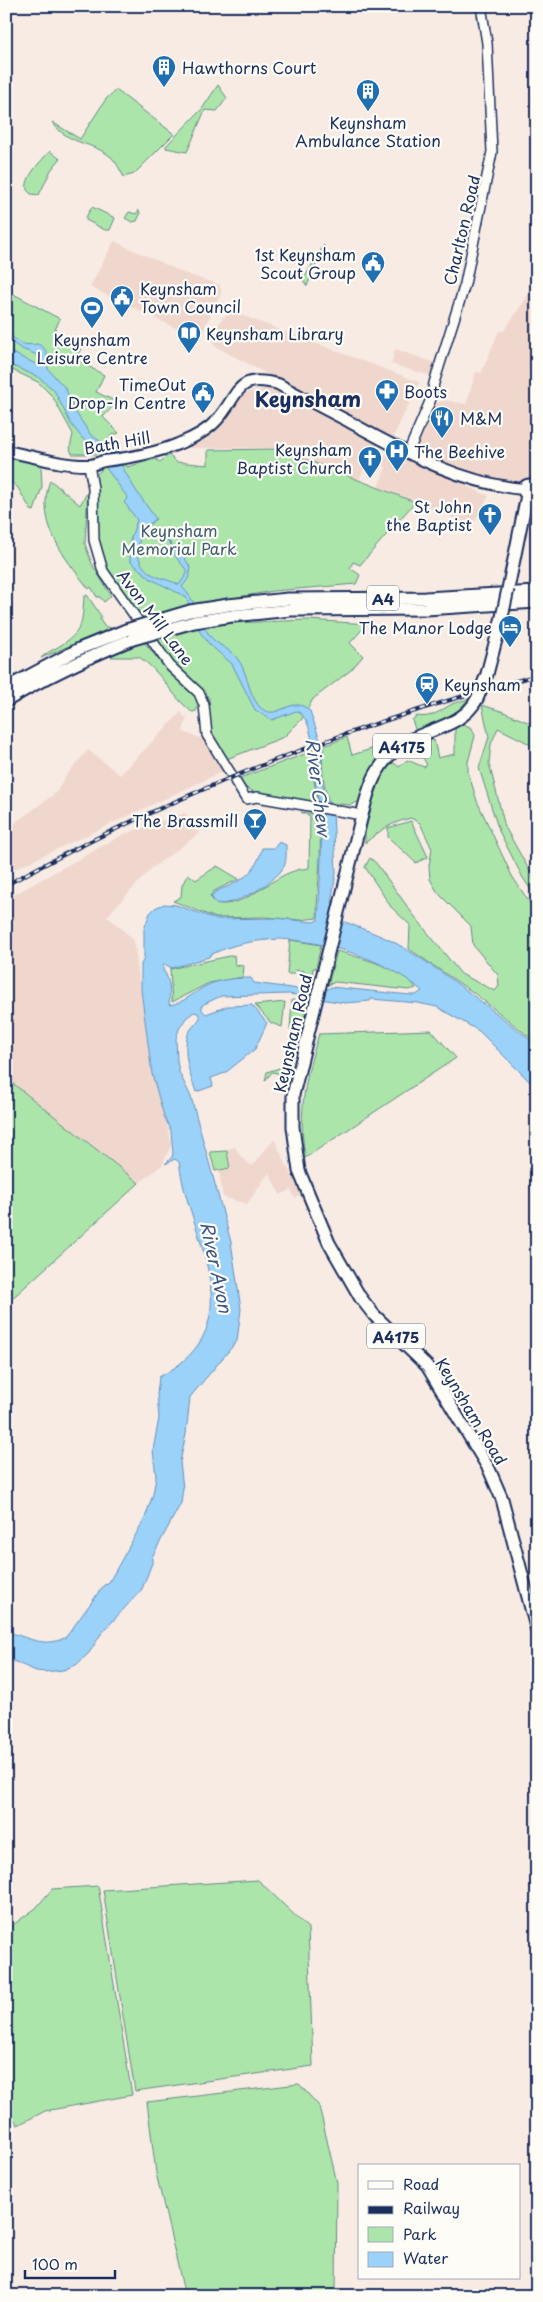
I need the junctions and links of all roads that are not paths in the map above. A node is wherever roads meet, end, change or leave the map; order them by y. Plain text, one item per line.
1 (481, 6) edge
2 (6, 451) edge
3 (408, 453) junction
4 (90, 465) junction
5 (530, 491) edge
6 (537, 592) edge
7 (537, 602) edge
8 (230, 610) junction
9 (129, 635) junction
10 (6, 688) edge
11 (6, 701) edge
12 (362, 815) junction
13 (537, 1631) edge

1 - 3 street, Charlton Road
2 - 4 main road, Bath Hill
3 - 4 main road, Bath Hill
3 - 5 main road, Bath Hill
4 - 12 street, Avon Mill Lane
5 - 12 main road, Keynsham Road / A4175, bridge
6 - 8 main road, A4
7 - 8 main road, A4
8 - 9 main road, A4, bridge
9 - 10 main road, A4
9 - 11 main road, A4
12 - 13 main road, Keynsham Road / A4175

